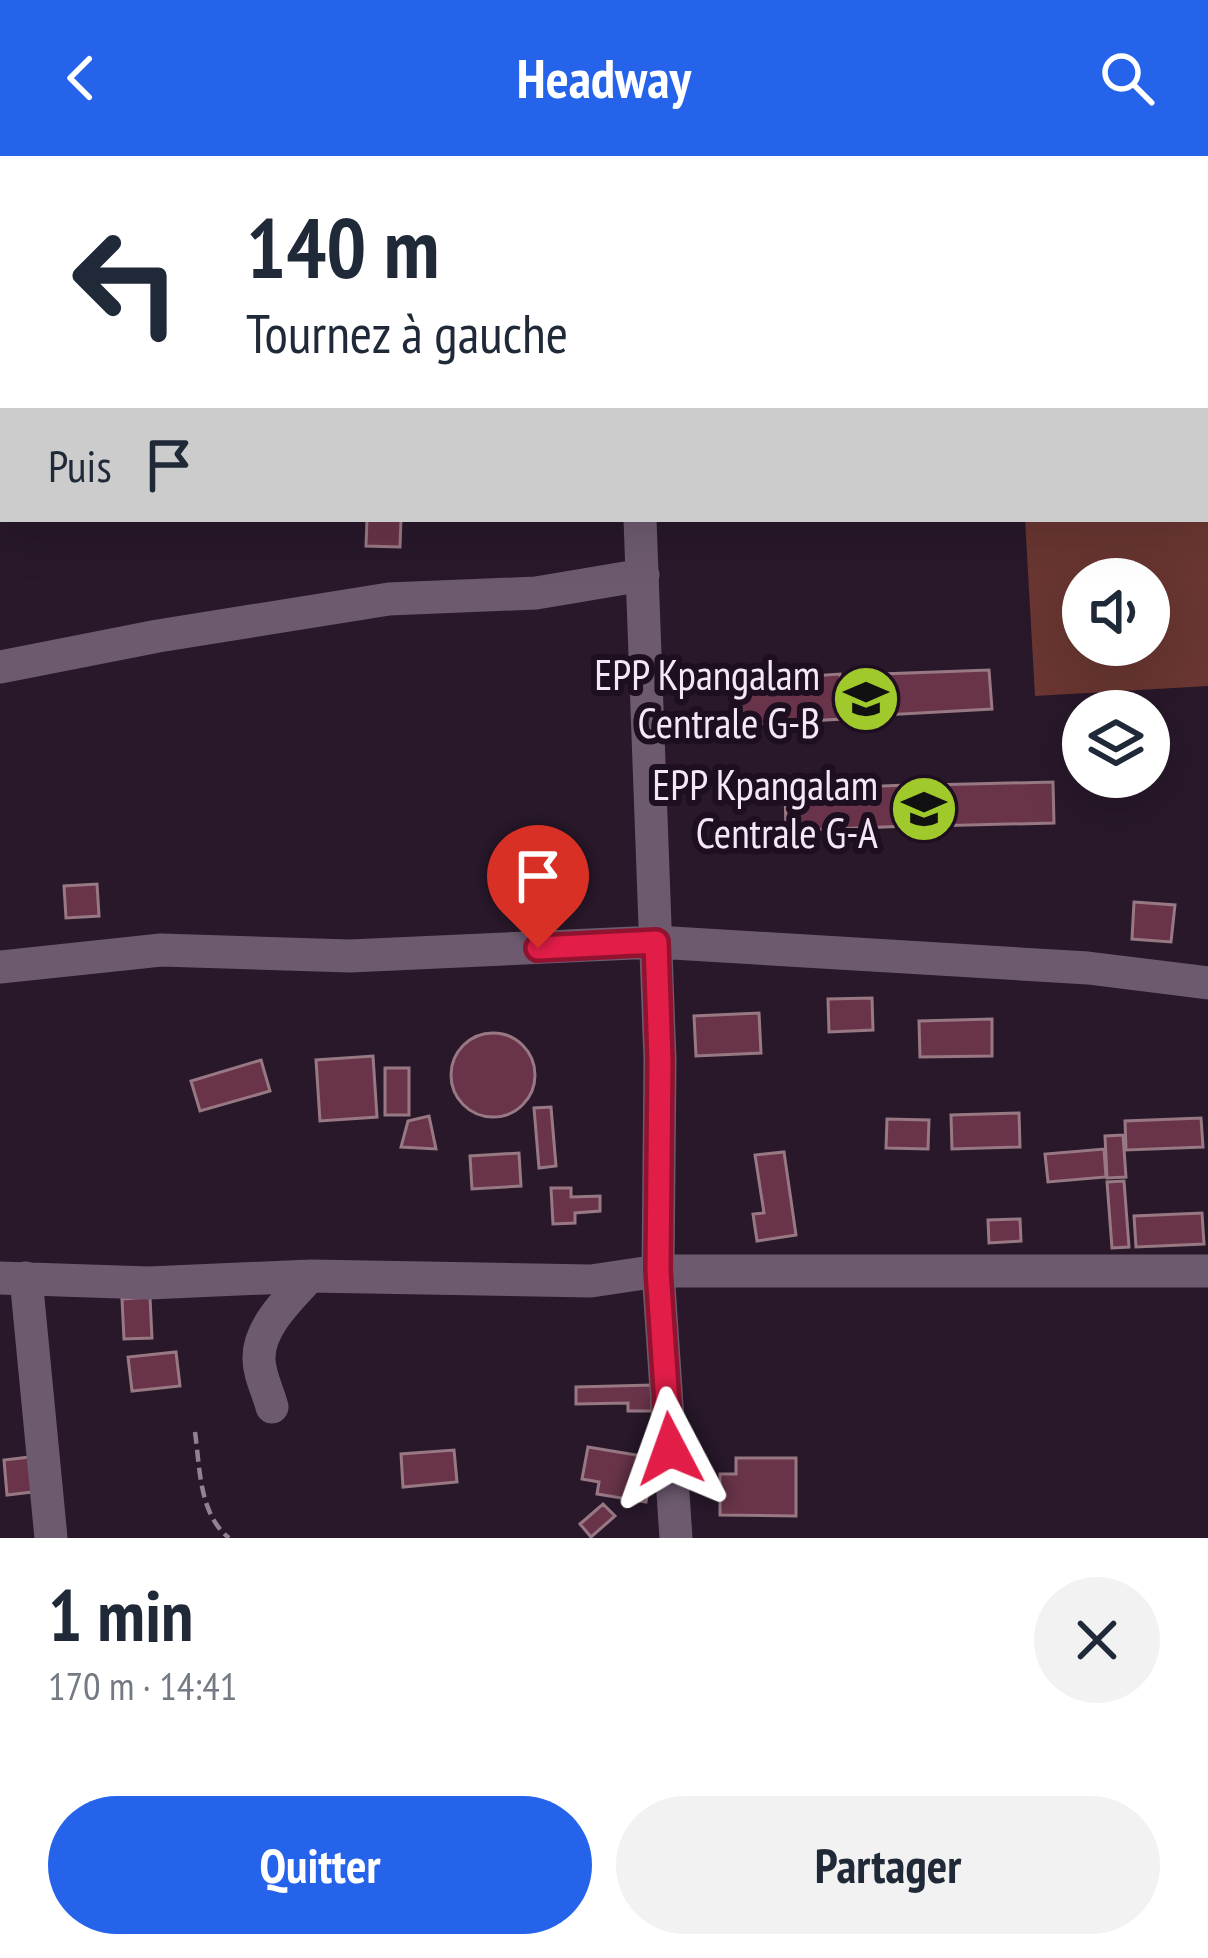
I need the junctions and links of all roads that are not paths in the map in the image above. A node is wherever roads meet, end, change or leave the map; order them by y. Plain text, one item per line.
1 (640, 522) edge
2 (644, 575) junction
3 (0, 667) edge
4 (656, 942) junction
5 (0, 968) edge
6 (1208, 982) edge
7 (658, 1270) junction
8 (1208, 1271) edge
9 (310, 1276) junction
10 (13, 1278) edge
11 (272, 1407) dead end
12 (51, 1538) edge
13 (676, 1538) edge

1 - 2 street
2 - 3 street
2 - 4 street
4 - 5 street
4 - 6 street
4 - 7 street
7 - 8 street
7 - 9 street
7 - 13 street
9 - 10 street
9 - 11 street
10 - 12 street

